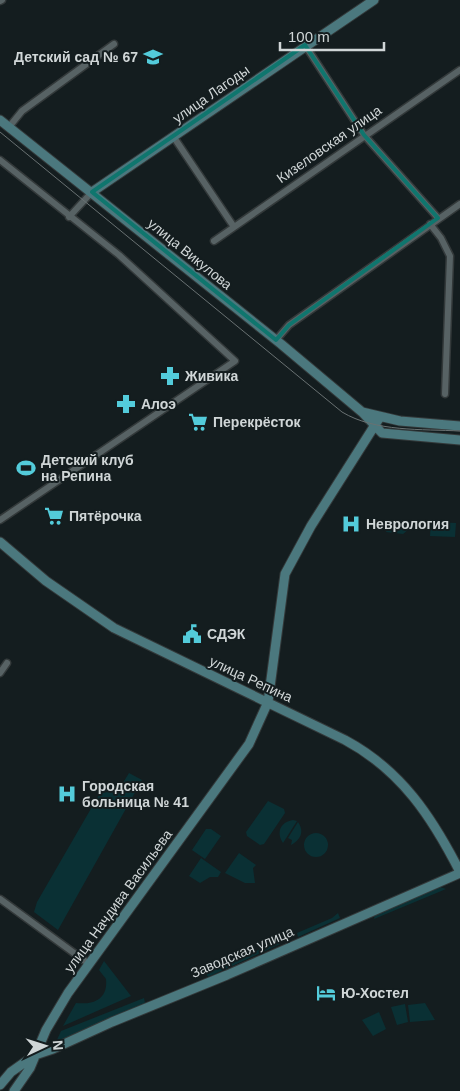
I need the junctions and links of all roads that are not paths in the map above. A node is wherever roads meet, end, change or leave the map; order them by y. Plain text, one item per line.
1 (374, 0) edge
2 (114, 44) dead end
3 (305, 45) junction
4 (460, 70) edge
5 (0, 120) edge
6 (9, 127) junction
7 (364, 134) junction
8 (173, 136) junction
9 (0, 160) edge
10 (92, 192) junction
11 (460, 204) edge
12 (69, 217) junction
13 (438, 218) junction
14 (430, 224) junction
15 (234, 227) junction
16 (214, 241) dead end
17 (276, 340) junction
18 (445, 394) dead end
19 (362, 412) junction
20 (380, 417) junction
21 (375, 426) junction
22 (460, 426) edge
23 (460, 440) edge
24 (0, 520) edge
25 (0, 542) edge
26 (7, 663) dead end
27 (0, 673) edge
28 (268, 702) junction
29 (460, 872) edge
30 (0, 899) edge
31 (89, 964) junction
32 (35, 1055) junction
33 (0, 1085) edge
34 (14, 1091) edge

1 - 3 street, улица Лагоды
2 - 6 street
3 - 7 street
3 - 8 street, улица Лагоды
4 - 7 street, Кизеловская улица
5 - 6 street, улица Викулова
6 - 10 street, улица Викулова
7 - 13 street
7 - 15 street, Кизеловская улица
8 - 10 street, улица Лагоды
8 - 15 street
9 - 12 street
10 - 12 street, улица Лагоды
10 - 17 street, улица Викулова
11 - 13 street
12 - 24 street
13 - 14 street
14 - 17 street
14 - 18 street
15 - 16 street, Кизеловская улица
17 - 19 street, улица Викулова
19 - 20 street, улица Викулова
19 - 21 street, улица Викулова
20 - 21 street, улица Начдива Васильева
20 - 22 street, улица Викулова
21 - 23 street, улица Викулова
21 - 28 street, улица Начдива Васильева
25 - 28 street, улица Репина
26 - 27 street
28 - 29 street, улица Репина
28 - 31 street, улица Начдива Васильева
29 - 32 street, Заводская улица
30 - 31 street
31 - 32 street, улица Начдива Васильева
32 - 33 street
32 - 34 street, улица Начдива Васильева

